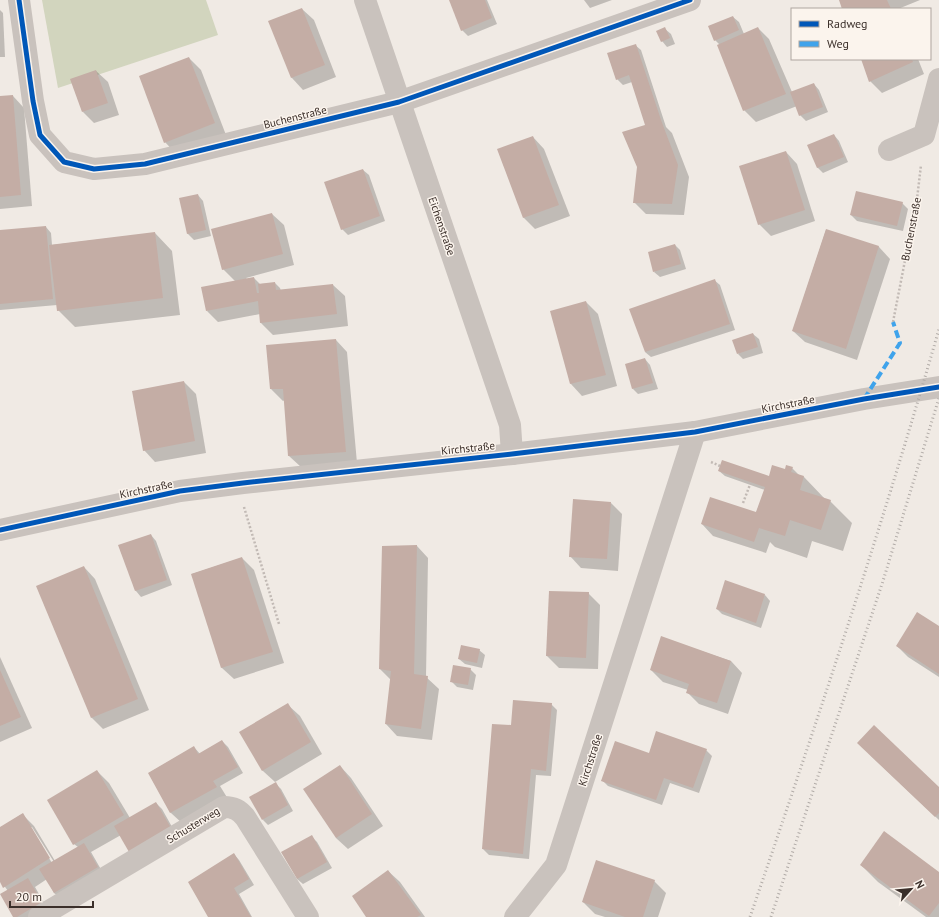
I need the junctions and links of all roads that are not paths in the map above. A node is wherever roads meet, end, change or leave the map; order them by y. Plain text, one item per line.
1 (19, 0) edge
2 (365, 0) edge
3 (690, 0) edge
4 (939, 79) edge
5 (399, 102) junction
6 (889, 150) dead end
7 (939, 387) edge
8 (695, 432) junction
9 (512, 454) junction
10 (0, 530) edge
11 (39, 917) edge
12 (308, 917) edge
13 (515, 917) edge

1 - 5 street, Buchenstraße
2 - 5 street, Eichenstraße
3 - 5 street, Buchenstraße
4 - 6 street
5 - 9 street, Eichenstraße
7 - 8 street, Kirchstraße
8 - 9 street, Kirchstraße
8 - 13 street, Kirchstraße
9 - 10 street, Kirchstraße
11 - 12 street, Schusterweg

